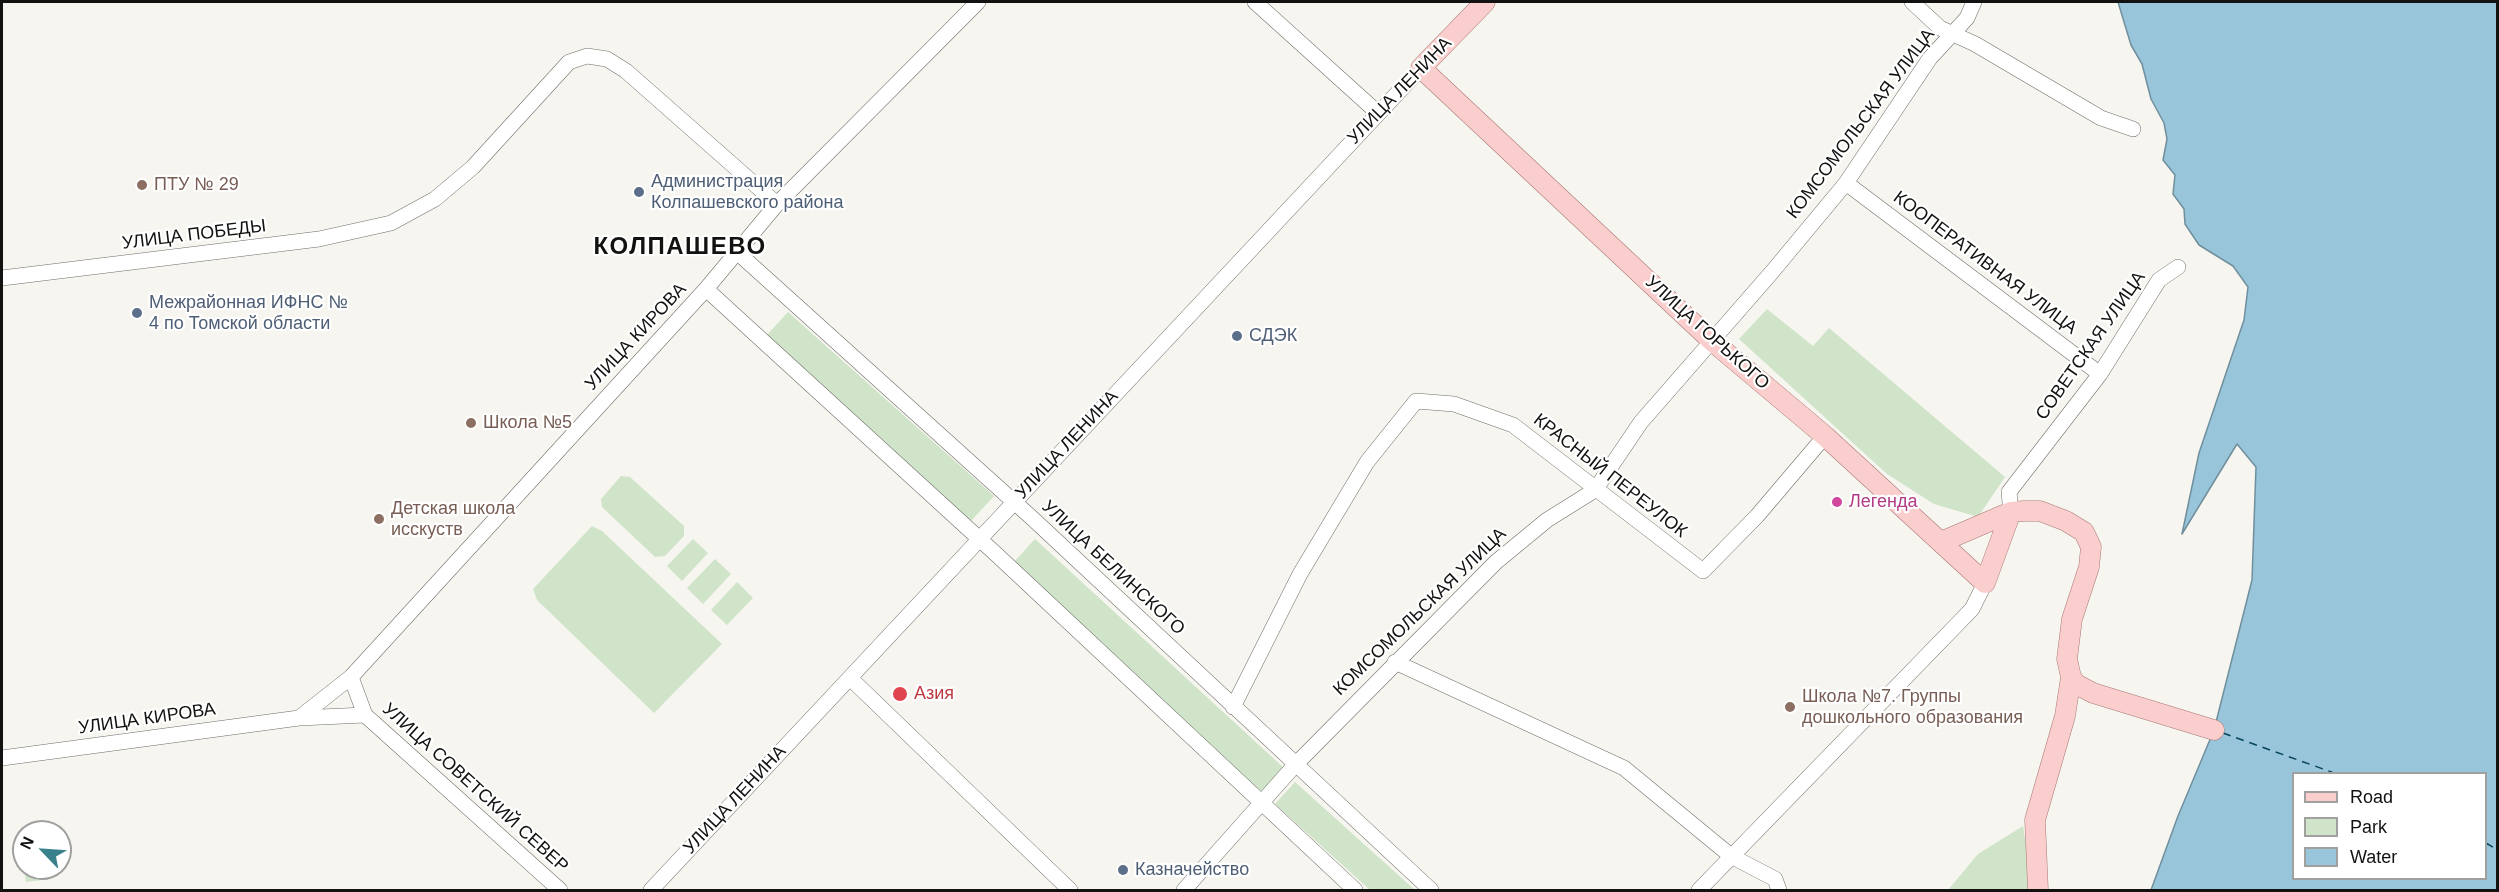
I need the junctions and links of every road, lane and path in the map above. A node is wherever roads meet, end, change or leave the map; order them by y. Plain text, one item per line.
1 (978, 2) edge
2 (1255, 2) edge
3 (1485, 2) edge
4 (1912, 2) edge
5 (1974, 2) edge
6 (1953, 34) junction
7 (1421, 68) junction
8 (1378, 112) junction
9 (2133, 129) dead end
10 (1846, 183) junction
11 (777, 204) junction
12 (738, 253) junction
13 (2178, 267) dead end
14 (2, 278) edge
15 (706, 290) junction
16 (1711, 340) junction
17 (2100, 375) junction
18 (1825, 436) junction
19 (1594, 490) junction
20 (1014, 502) junction
21 (2011, 512) junction
22 (980, 539) junction
23 (1941, 542) junction
24 (1985, 583) junction
25 (1395, 662) junction
26 (351, 677) junction
27 (2071, 677) junction
28 (850, 678) junction
29 (1233, 707) junction
30 (364, 715) junction
31 (299, 718) junction
32 (2214, 730) dead end
33 (2, 758) edge
34 (1295, 765) junction
35 (1261, 804) junction
36 (1731, 856) junction
37 (560, 891) edge
38 (651, 891) edge
39 (1070, 891) edge
40 (1184, 891) edge
41 (1354, 891) edge
42 (1431, 891) edge
43 (1699, 891) edge
44 (1779, 891) edge
45 (2038, 891) edge

1 - 11 street, УЛИЦА КИРОВА
2 - 8 street
3 - 7 main road, УЛИЦА ЛЕНИНА
4 - 6 street
5 - 6 street, КОМСОМОЛЬСКАЯ УЛИЦА
6 - 9 street
6 - 10 street, КОМСОМОЛЬСКАЯ УЛИЦА
7 - 8 street, УЛИЦА ЛЕНИНА
7 - 16 main road, УЛИЦА ГОРЬКОГО
8 - 20 street, УЛИЦА ЛЕНИНА
10 - 16 street, КОМСОМОЛЬСКАЯ УЛИЦА
10 - 17 street, КООПЕРАТИВНАЯ УЛИЦА
11 - 12 street, УЛИЦА КИРОВА
11 - 14 street, УЛИЦА ПОБЕДЫ
12 - 15 street, УЛИЦА КИРОВА
12 - 20 street, УЛИЦА БЕЛИНСКОГО
13 - 17 street, СОВЕТСКАЯ УЛИЦА
15 - 22 street
15 - 26 street, УЛИЦА КИРОВА
16 - 18 main road, УЛИЦА ГОРЬКОГО
16 - 19 street, КОМСОМОЛЬСКАЯ УЛИЦА
17 - 21 street, СОВЕТСКАЯ УЛИЦА
18 - 19 street, КРАСНЫЙ ПЕРЕУЛОК
18 - 23 main road, УЛИЦА ГОРЬКОГО
19 - 25 street, КОМСОМОЛЬСКАЯ УЛИЦА
19 - 29 street, КРАСНЫЙ ПЕРЕУЛОК
20 - 22 street, УЛИЦА ЛЕНИНА
20 - 29 street, УЛИЦА БЕЛИНСКОГО
21 - 23 main road
21 - 24 main road
21 - 27 main road
22 - 28 street, УЛИЦА ЛЕНИНА
22 - 35 street
23 - 24 main road, УЛИЦА ГОРЬКОГО
24 - 36 street
25 - 34 street, КОМСОМОЛЬСКАЯ УЛИЦА
25 - 36 street
26 - 30 street
26 - 31 street, УЛИЦА КИРОВА
27 - 32 main road
27 - 45 main road
28 - 38 street, УЛИЦА ЛЕНИНА
28 - 39 street
29 - 34 street, УЛИЦА БЕЛИНСКОГО
30 - 31 street, УЛИЦА КИРОВА
30 - 37 street, УЛИЦА СОВЕТСКИЙ СЕВЕР
31 - 33 street, УЛИЦА КИРОВА
34 - 35 street, КОМСОМОЛЬСКАЯ УЛИЦА
34 - 42 street, УЛИЦА БЕЛИНСКОГО
35 - 40 street, КОМСОМОЛЬСКАЯ УЛИЦА
35 - 41 street
36 - 43 street
36 - 44 street

